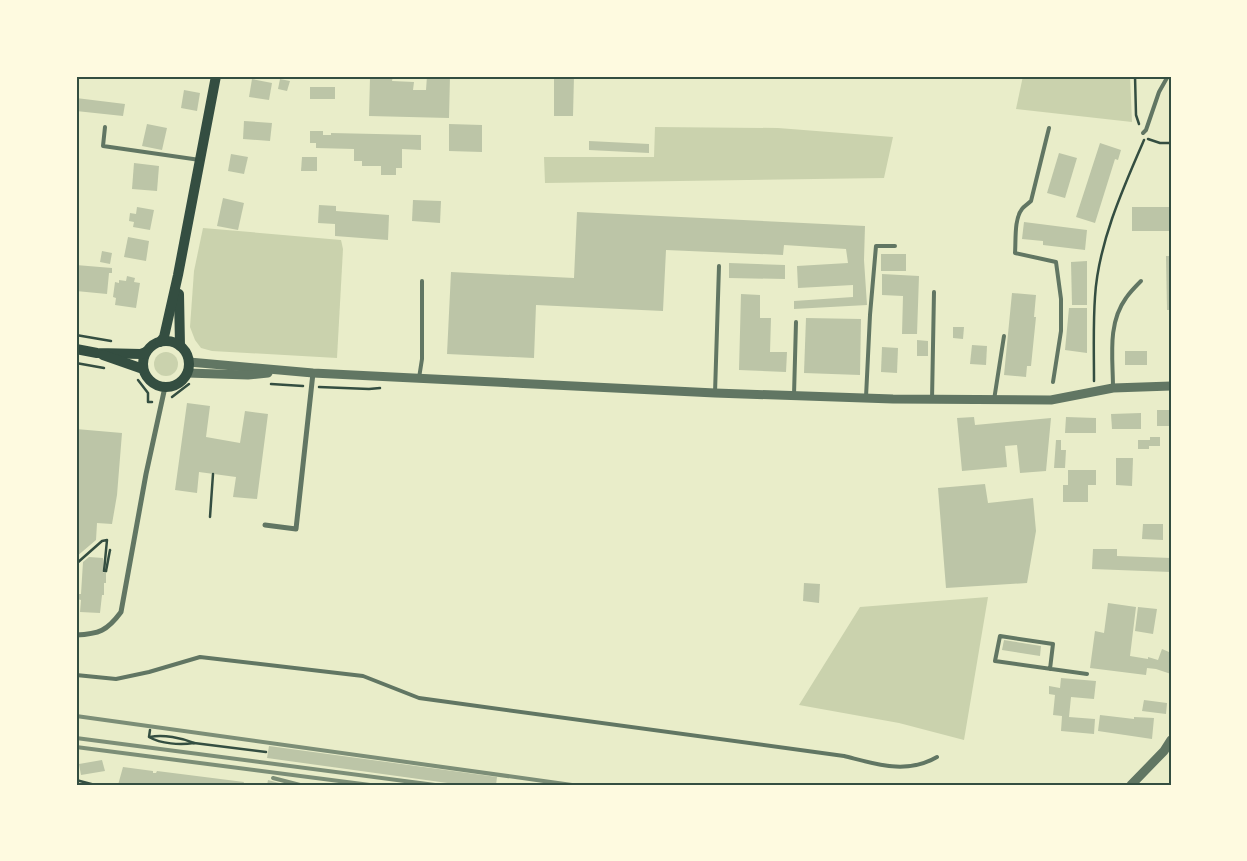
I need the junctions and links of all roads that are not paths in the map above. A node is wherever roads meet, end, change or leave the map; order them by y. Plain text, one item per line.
1 (216, 76) edge
2 (1168, 76) edge
3 (105, 127) dead end
4 (1049, 128) dead end
5 (1144, 135) road end
6 (200, 160) junction
7 (895, 246) dead end
8 (719, 266) dead end
9 (178, 275) junction
10 (422, 281) dead end
11 (1141, 281) dead end
12 (934, 292) dead end
13 (796, 322) dead end
14 (1004, 336) dead end
15 (160, 342) junction
16 (180, 346) junction
17 (76, 349) edge
18 (146, 352) junction
19 (97, 353) junction
20 (143, 369) junction
21 (190, 372) junction
22 (314, 373) junction
23 (419, 378) junction
24 (1053, 382) dead end
25 (1171, 386) edge
26 (165, 387) junction
27 (1113, 388) junction
28 (715, 393) junction
29 (794, 395) junction
30 (866, 398) junction
31 (932, 400) junction
32 (994, 400) junction
33 (265, 525) dead end
34 (76, 635) edge
35 (1050, 669) junction
36 (1087, 674) dead end
37 (76, 675) edge
38 (1171, 740) edge
39 (1167, 753) edge
40 (937, 757) dead end
41 (1131, 785) edge

1 - 6 main road
2 - 5 lane
3 - 6 lane
4 - 24 lane
6 - 9 main road
7 - 30 lane
8 - 28 lane
9 - 15 main road
9 - 16 main road
10 - 23 lane
11 - 27 lane
12 - 31 lane
13 - 29 lane
14 - 32 lane
15 - 16 main road
15 - 18 main road
16 - 21 main road
17 - 19 main road
18 - 19 main road
18 - 20 main road
19 - 20 main road
20 - 26 main road
21 - 22 street
21 - 26 main road
22 - 23 street
22 - 33 street
23 - 28 street
25 - 27 street
26 - 34 street
27 - 32 street
28 - 29 street
29 - 30 street
30 - 31 street
31 - 32 street
35 - 35 lane
35 - 36 lane
37 - 40 lane
38 - 39 street
39 - 41 street

